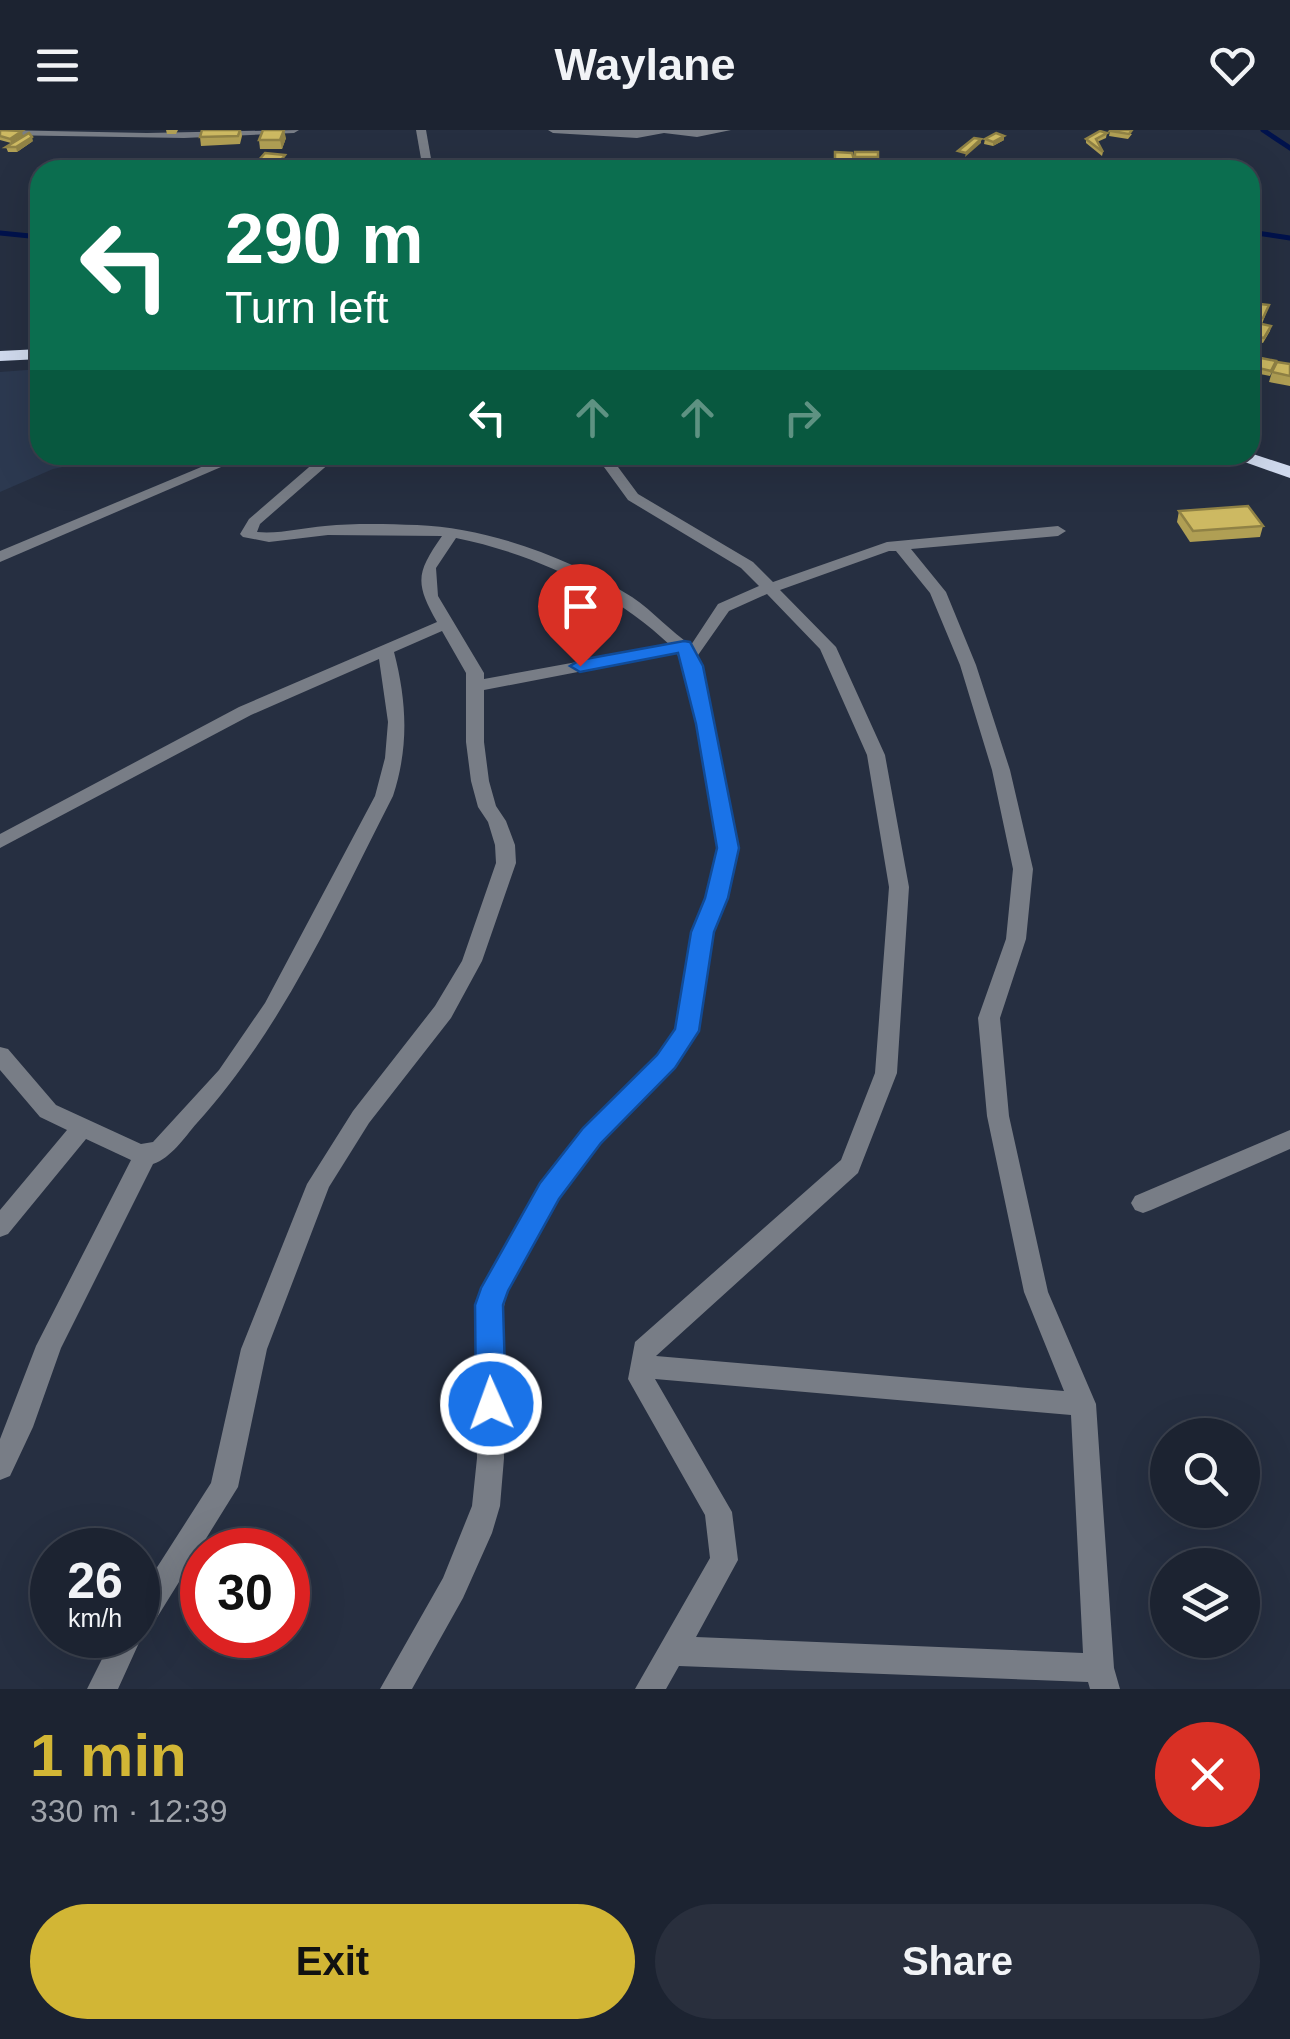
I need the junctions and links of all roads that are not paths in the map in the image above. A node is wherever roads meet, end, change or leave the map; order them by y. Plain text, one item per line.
1 (294, 130) edge
2 (420, 130) edge
3 (553, 130) edge
4 (664, 130) edge
5 (726, 130) edge
6 (0, 132) edge
7 (426, 160) edge
8 (30, 354) edge
9 (0, 356) edge
10 (1260, 463) edge
11 (219, 465) edge
12 (320, 465) edge
13 (613, 465) edge
14 (1290, 472) edge
15 (1058, 531) dead end
16 (452, 534) junction
17 (900, 546) junction
18 (0, 558) edge
19 (768, 587) junction
20 (445, 624) junction
21 (385, 649) junction
22 (686, 651) junction
23 (476, 686) junction
24 (0, 842) edge
25 (0, 1056) edge
26 (84, 1126) junction
27 (1290, 1139) edge
28 (146, 1154) junction
29 (1143, 1204) dead end
30 (0, 1227) edge
31 (642, 1366) junction
32 (1083, 1404) junction
33 (0, 1467) edge
34 (160, 1587) edge
35 (672, 1650) junction
36 (118, 1658) edge
37 (1102, 1679) edge
38 (102, 1689) edge
39 (395, 1689) edge
40 (650, 1689) edge

1 - 6 street
2 - 7 street
3 - 4 street
4 - 5 street
8 - 9 highway
10 - 14 highway
11 - 18 street
12 - 16 street
13 - 19 street
15 - 17 street
16 - 20 street
16 - 22 street
17 - 19 street
17 - 32 street
19 - 22 street
19 - 31 street
20 - 21 street
20 - 23 street
21 - 24 street
21 - 28 street
22 - 23 street
22 - 39 street
23 - 34 street
25 - 26 street
26 - 28 street
26 - 30 street
27 - 29 street
28 - 33 street
31 - 32 street
31 - 35 street
32 - 37 street
35 - 37 street
35 - 40 street
36 - 38 street

